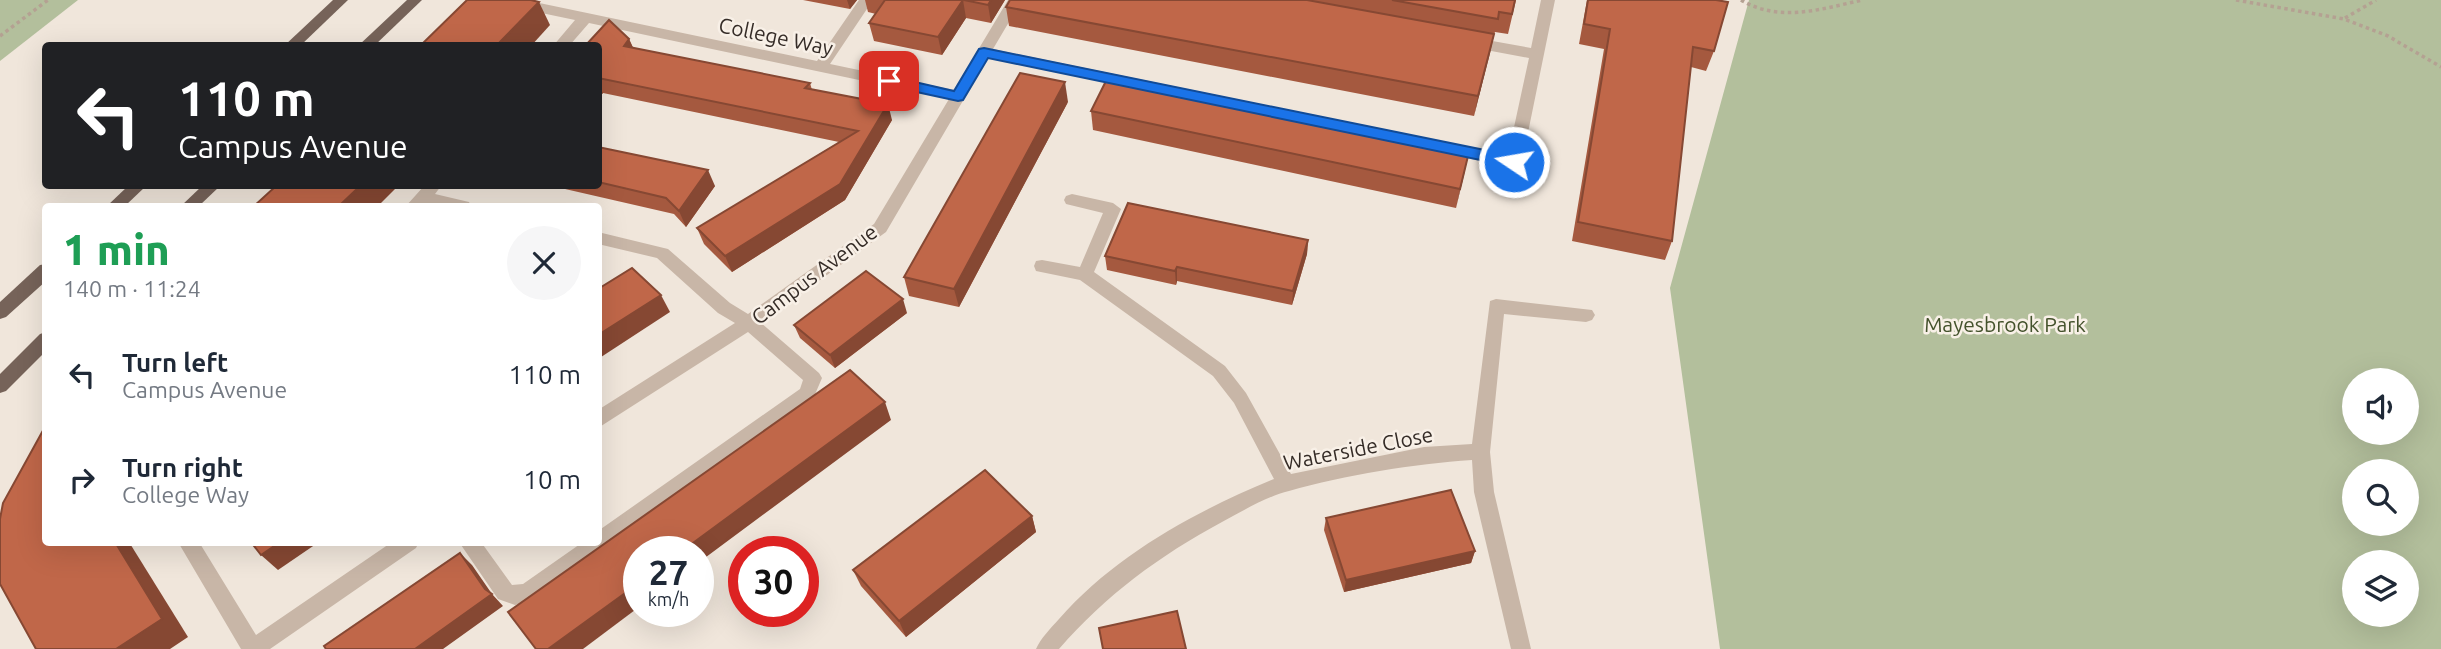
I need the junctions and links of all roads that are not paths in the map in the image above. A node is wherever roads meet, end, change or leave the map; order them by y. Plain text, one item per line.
1 (341, 0) edge
2 (415, 0) edge
3 (503, 0) edge
4 (866, 0) edge
5 (1016, 0) edge
6 (1548, 0) edge
7 (584, 18) junction
8 (1451, 38) edge
9 (295, 42) edge
10 (369, 42) edge
11 (563, 42) edge
12 (984, 52) junction
13 (1536, 54) junction
14 (821, 66) junction
15 (958, 96) junction
16 (135, 189) edge
17 (209, 189) edge
18 (423, 196) edge
19 (1072, 200) dead end
20 (119, 203) edge
21 (192, 203) edge
22 (451, 203) edge
23 (602, 239) edge
24 (1042, 266) dead end
25 (42, 274) edge
26 (1085, 274) junction
27 (0, 312) edge
28 (1586, 316) dead end
29 (749, 323) junction
30 (42, 343) edge
31 (0, 386) edge
32 (602, 417) edge
33 (1481, 452) junction
34 (1286, 483) junction
35 (602, 540) edge
36 (190, 546) edge
37 (403, 546) edge
38 (472, 546) edge
39 (594, 546) edge
40 (253, 649) edge
41 (1046, 649) edge
42 (1521, 649) edge

1 - 9 main road
2 - 10 main road
3 - 7 street, College Way
4 - 14 street
5 - 12 street, Campus Avenue
6 - 13 street
7 - 11 street
7 - 14 street, College Way
8 - 13 street
12 - 13 street
12 - 15 street, Campus Avenue
14 - 15 street, College Way
15 - 29 street, Campus Avenue
16 - 20 main road
17 - 21 main road
18 - 22 street
19 - 26 street
23 - 29 street
24 - 26 street
25 - 27 main road
26 - 34 street
28 - 33 street
29 - 32 street, Campus Avenue
29 - 35 street
30 - 31 main road
33 - 34 street, Waterside Close
33 - 42 street
34 - 41 street, Waterside Close
36 - 40 street
37 - 40 street
38 - 39 street

